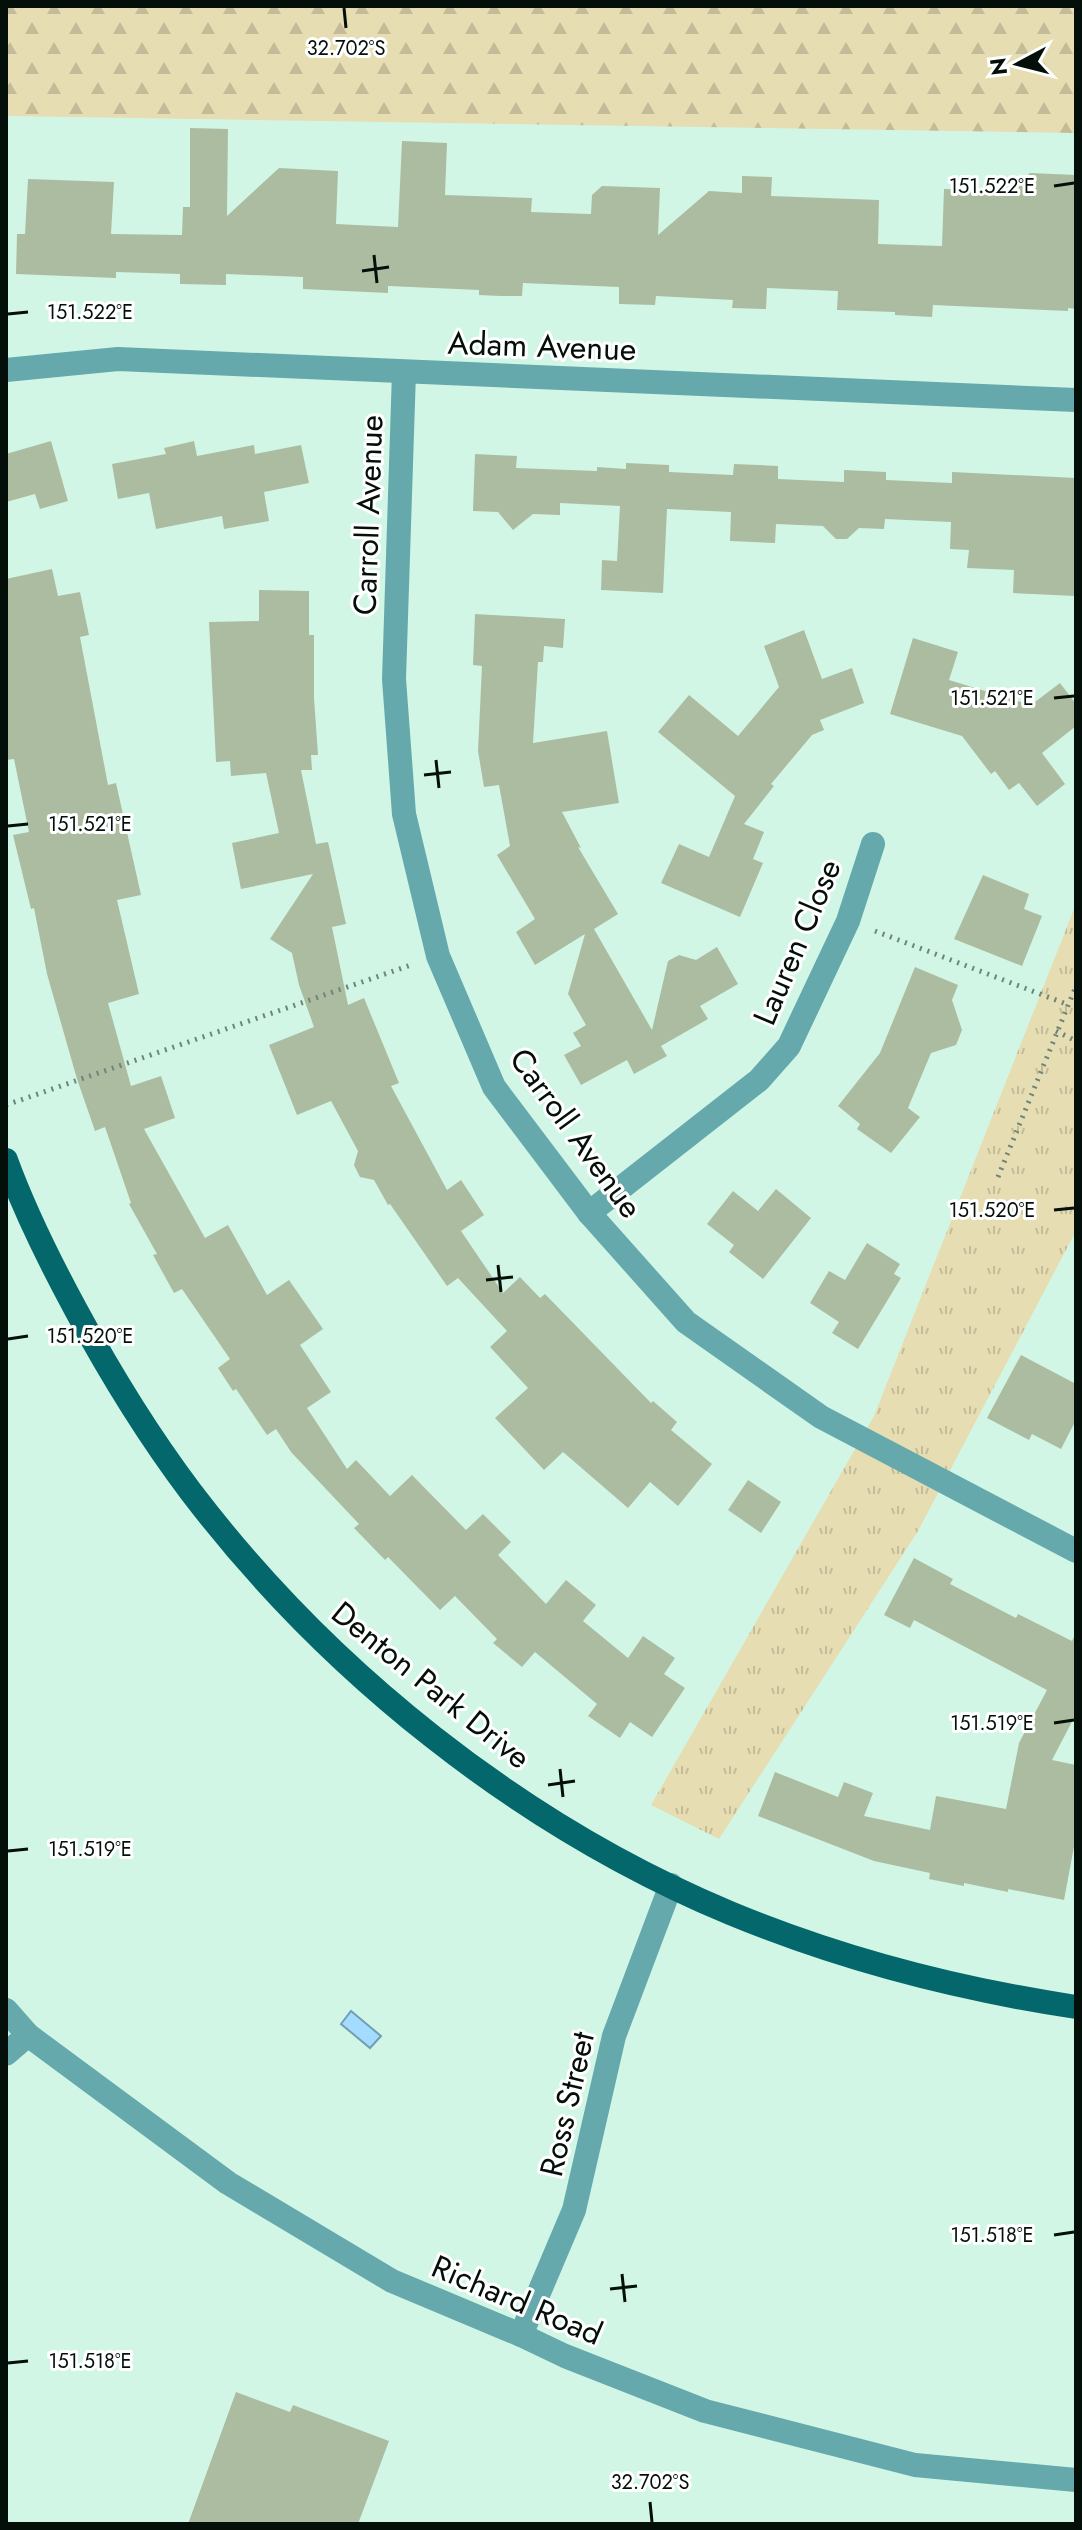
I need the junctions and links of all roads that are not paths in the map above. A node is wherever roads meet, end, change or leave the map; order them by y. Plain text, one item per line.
1 (6, 370) edge
2 (404, 372) junction
3 (1076, 400) edge
4 (873, 844) dead end
5 (6, 1160) edge
6 (589, 1213) junction
7 (1076, 1551) edge
8 (671, 1885) junction
9 (1076, 2007) edge
10 (6, 2010) edge
11 (28, 2035) junction
12 (6, 2054) edge
13 (521, 2335) junction
14 (1076, 2480) edge

1 - 2 street, Adam Avenue
2 - 3 street, Adam Avenue
2 - 6 street, Carroll Avenue
4 - 6 street, Lauren Close
5 - 8 main road, Denton Park Drive
6 - 7 street, Carroll Avenue
8 - 9 main road, Denton Park Drive
8 - 13 street, Ross Street
10 - 11 street, Richard Road
11 - 12 street
11 - 13 street, Richard Road
13 - 14 street, Richard Road

